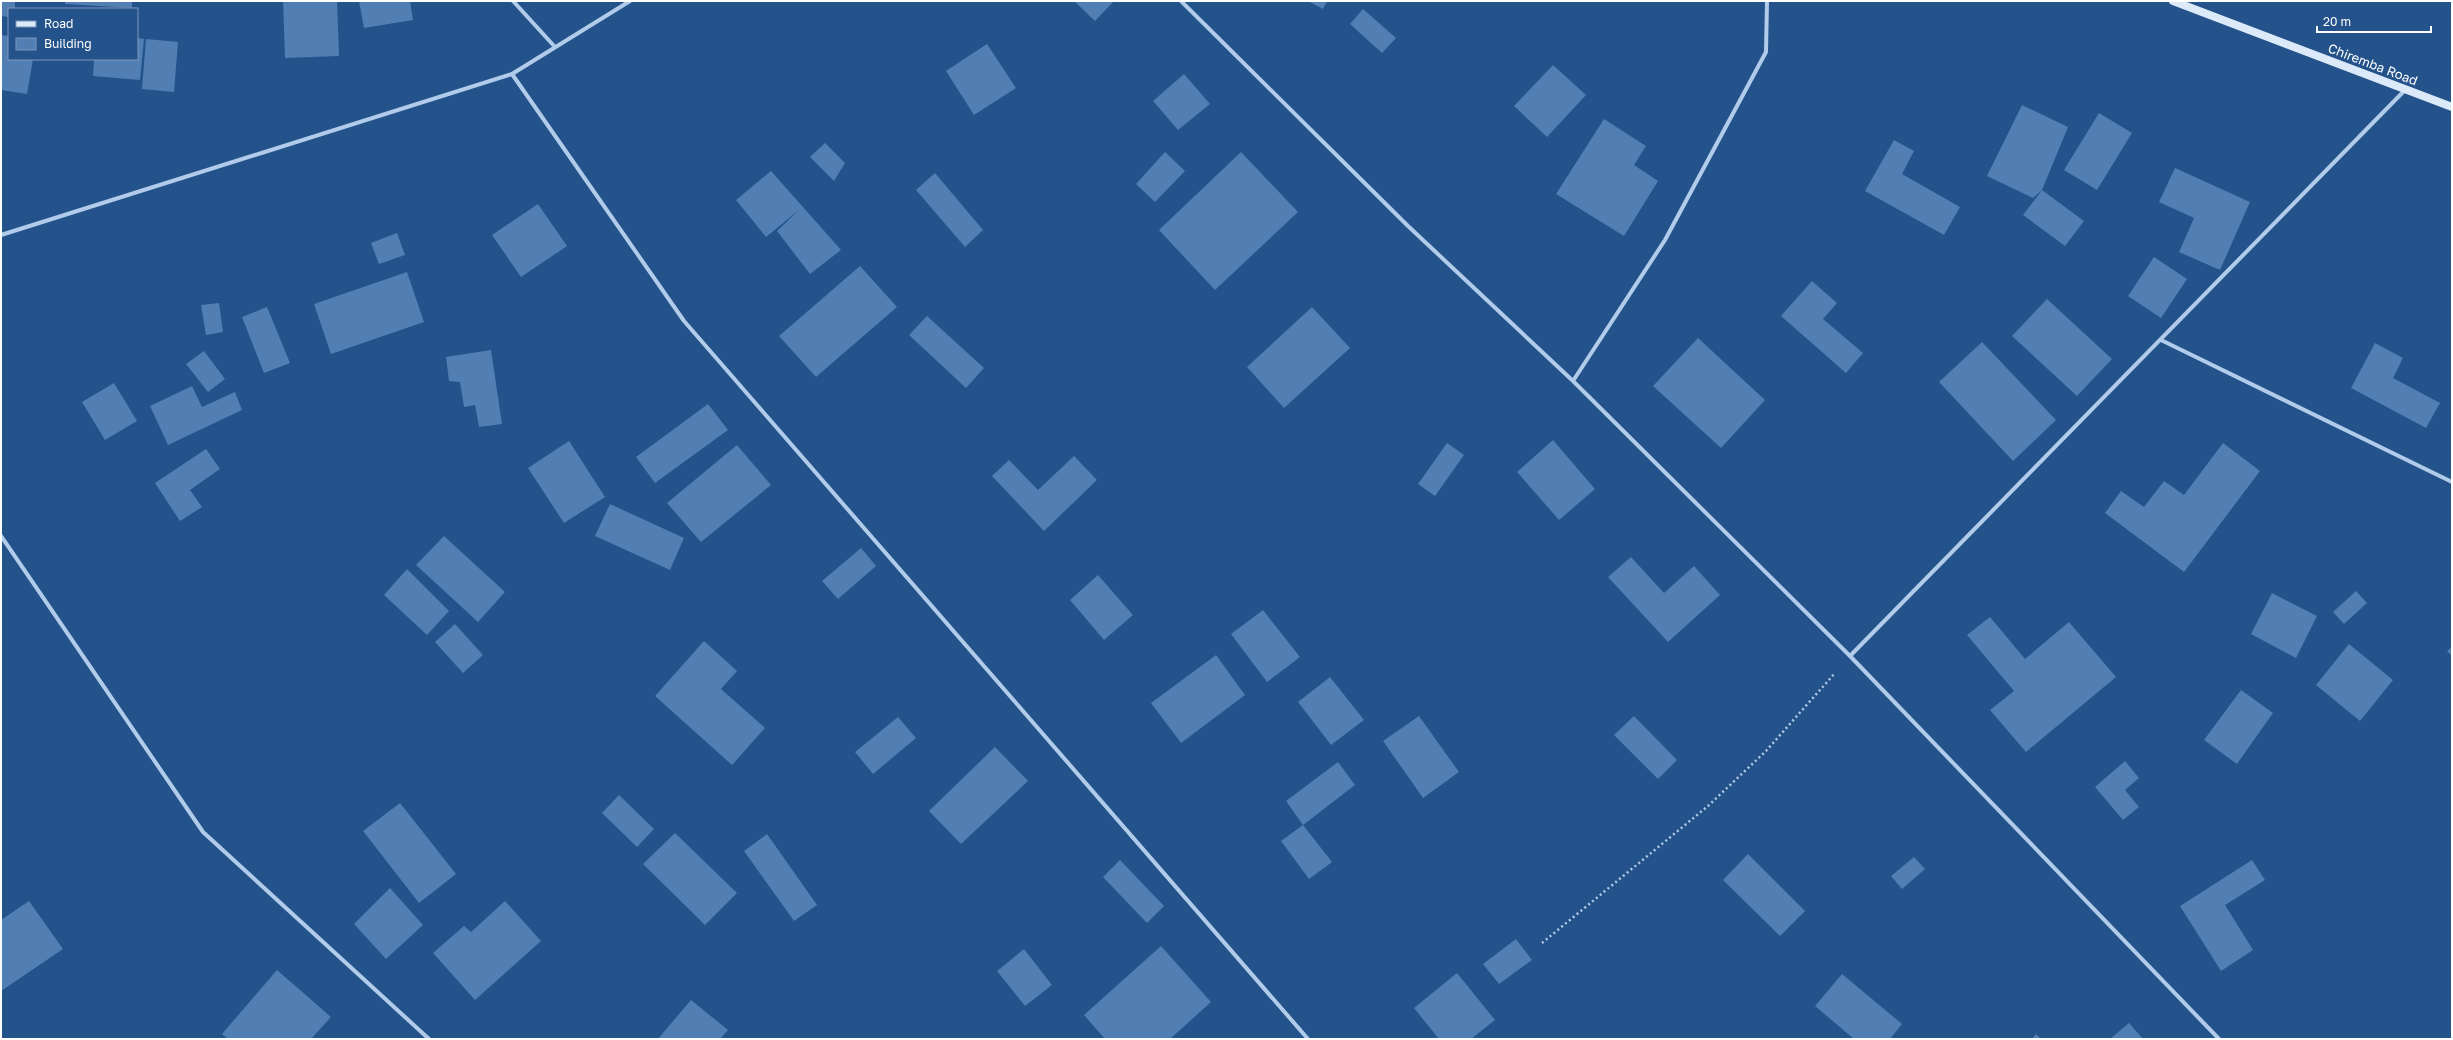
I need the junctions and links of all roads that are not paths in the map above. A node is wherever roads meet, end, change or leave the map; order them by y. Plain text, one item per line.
1 (513, 1) edge
2 (630, 1) edge
3 (1181, 1) edge
4 (1767, 1) edge
5 (2173, 1) edge
6 (555, 47) junction
7 (512, 74) junction
8 (2405, 90) junction
9 (2452, 108) edge
10 (1, 235) edge
11 (2161, 340) junction
12 (1573, 381) junction
13 (2452, 482) edge
14 (1, 536) edge
15 (1850, 656) junction
16 (428, 1039) edge
17 (1308, 1039) edge
18 (2218, 1039) edge

1 - 6 street
2 - 6 street
3 - 12 street
4 - 12 street
5 - 8 main road, Chiremba Road
6 - 7 street
7 - 10 street
7 - 17 street
8 - 9 main road, Chiremba Road
8 - 11 street
11 - 13 street
11 - 15 street
12 - 15 street
14 - 16 street
15 - 18 street

